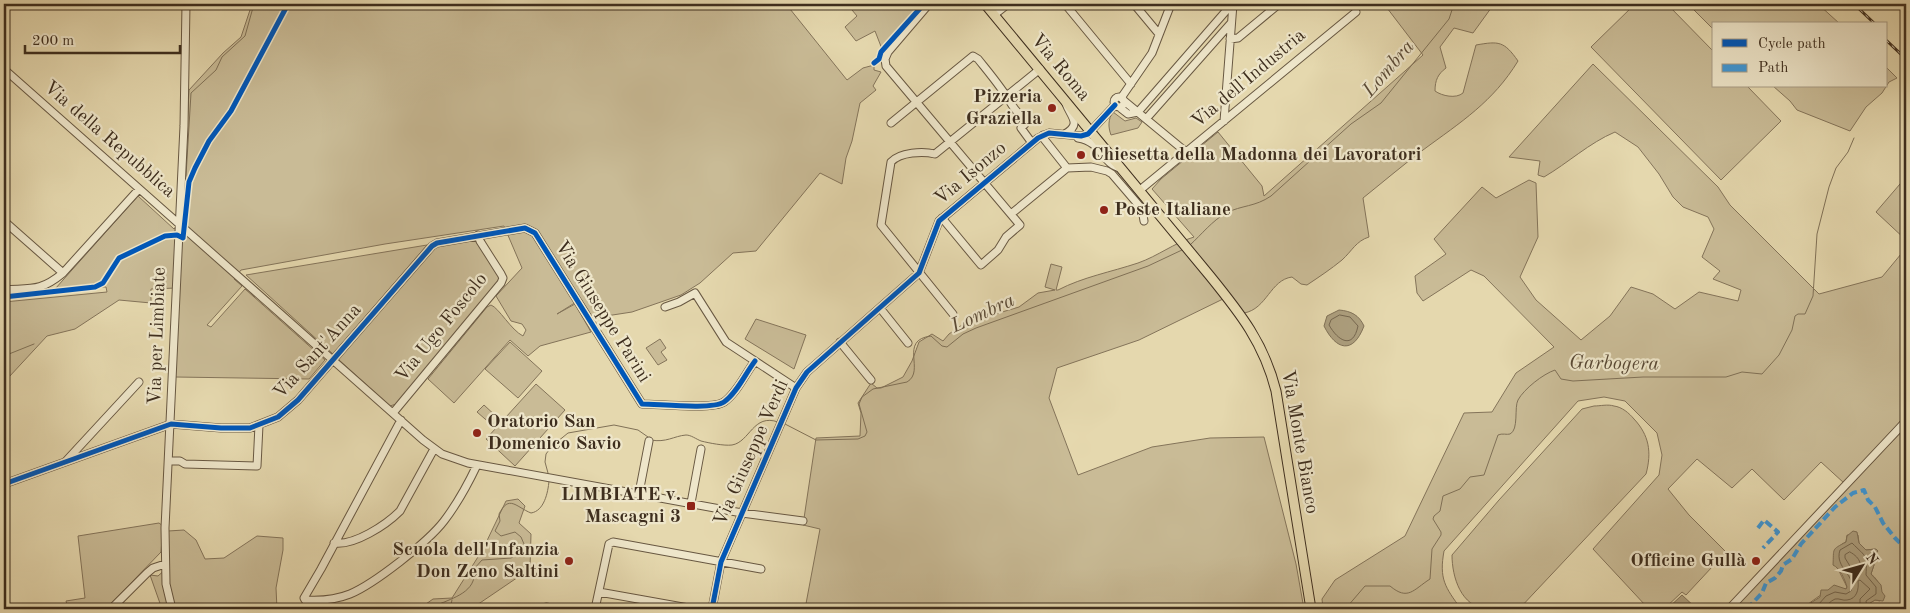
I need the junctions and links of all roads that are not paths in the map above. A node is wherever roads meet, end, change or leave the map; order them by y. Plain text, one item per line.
1 (186, 4) edge
2 (929, 4) edge
3 (985, 4) edge
4 (1008, 4) edge
5 (1065, 4) edge
6 (1134, 4) edge
7 (1171, 4) edge
8 (1232, 4) edge
9 (1279, 4) edge
10 (1356, 12) dead end
11 (994, 15) junction
12 (1231, 23) junction
13 (1159, 34) junction
14 (1230, 40) junction
15 (4, 69) edge
16 (1040, 69) junction
17 (1131, 84) junction
18 (1008, 95) junction
19 (1063, 97) junction
20 (917, 102) junction
21 (1120, 102) junction
22 (1138, 112) junction
23 (1146, 119) junction
24 (1224, 121) junction
25 (891, 123) dead end
26 (1091, 130) junction
27 (1068, 134) junction
28 (1043, 135) junction
29 (951, 142) junction
30 (1032, 143) junction
31 (1186, 152) junction
32 (1067, 168) junction
33 (1122, 168) junction
34 (984, 183) junction
35 (139, 189) junction
36 (1140, 190) junction
37 (1011, 214) junction
38 (942, 218) junction
39 (4, 221) edge
40 (1144, 221) dead end
41 (179, 224) junction
42 (478, 235) junction
43 (437, 243) joint
44 (1186, 246) joint
45 (920, 270) junction
46 (63, 273) junction
47 (4, 290) edge
48 (665, 307) dead end
49 (880, 308) junction
50 (953, 314) dead end
51 (840, 342) junction
52 (908, 343) dead end
53 (332, 360) junction
54 (754, 361) junction
55 (871, 380) dead end
56 (139, 382) dead end
57 (796, 388) junction
58 (393, 414) junction
59 (401, 420) junction
60 (1906, 421) edge
61 (171, 424) junction
62 (259, 425) junction
63 (649, 442) dead end
64 (434, 448) junction
65 (701, 449) dead end
66 (169, 461) junction
67 (64, 463) junction
68 (476, 465) junction
69 (4, 484) edge
70 (639, 493) junction
71 (691, 503) junction
72 (742, 513) junction
73 (804, 521) dead end
74 (334, 543) junction
75 (721, 562) junction
76 (165, 564) junction
77 (761, 569) dead end
78 (599, 592) junction
79 (111, 609) edge
80 (172, 609) edge
81 (542, 609) edge
82 (557, 609) edge
83 (595, 609) edge
84 (694, 609) edge
85 (712, 609) edge
86 (1311, 609) edge
87 (1729, 609) edge

1 - 41 street, Via per Limbiate
2 - 20 street
3 - 11 main road, Via Roma
4 - 11 street
5 - 17 street
6 - 13 street
7 - 13 street
8 - 12 street
8 - 22 street
9 - 14 street
10 - 24 street, Via dell'Industria
11 - 16 main road, Via Roma
12 - 14 street
12 - 23 street
13 - 17 street
14 - 24 street
15 - 35 street, Via della Repubblica
16 - 18 street
16 - 19 main road, Via Roma
17 - 21 street
18 - 20 street
18 - 29 street
18 - 30 street
19 - 26 main road, Via Roma
19 - 27 street
20 - 25 street
20 - 29 street
21 - 22 street
21 - 26 street
22 - 23 street
23 - 31 street
24 - 31 street, Via dell'Industria
26 - 27 street
26 - 33 main road, Via Roma
27 - 28 street
27 - 33 street
28 - 30 street, Via Isonzo
28 - 32 street
29 - 34 street
29 - 45 street
30 - 34 street, Via Isonzo
31 - 36 street, Via dell'Industria
32 - 37 street
32 - 40 street
33 - 36 main road, Via Roma
34 - 37 street
34 - 38 street, Via Isonzo
35 - 41 street, Via della Repubblica
35 - 46 street
36 - 44 main road, Via Roma
37 - 38 street
38 - 45 street, Via Isonzo
39 - 46 street
41 - 53 street, Via della Repubblica
41 - 61 street, Via per Limbiate
42 - 43 street, Via Giuseppe Parini
42 - 54 street, Via Giuseppe Parini
42 - 58 street, Via Ugo Foscolo
43 - 53 street, Via Sant'Anna
44 - 86 main road, Via Monte Bianco
45 - 49 street, Via Giuseppe Verdi
45 - 50 street
46 - 47 street
48 - 54 street
49 - 51 street, Via Giuseppe Verdi
49 - 52 street
51 - 55 street
51 - 57 street, Via Giuseppe Verdi
53 - 58 street, Via della Repubblica
53 - 62 street, Via Sant'Anna
54 - 57 street
56 - 67 street
57 - 72 street, Via Giuseppe Verdi
58 - 59 street, Via della Repubblica
59 - 64 street, Via della Repubblica
59 - 74 street
60 - 87 street
61 - 62 street, Via Sant'Anna
61 - 66 street, Via per Limbiate
61 - 67 street, Via Sant'Anna
62 - 66 street
63 - 70 street
64 - 68 street, Via della Repubblica
64 - 74 street
65 - 71 street
66 - 76 street, Via per Limbiate
67 - 69 street, Via Sant'Anna
68 - 70 street, Via della Repubblica
68 - 74 street
70 - 71 street, Via della Repubblica
71 - 72 street, Via della Repubblica
72 - 73 street, Via della Repubblica
72 - 75 street, Via Giuseppe Verdi
75 - 77 street
75 - 78 street
75 - 85 street, Via Giuseppe Verdi
76 - 79 street
76 - 80 street, Via per Limbiate
78 - 83 street
78 - 84 street
81 - 82 street

